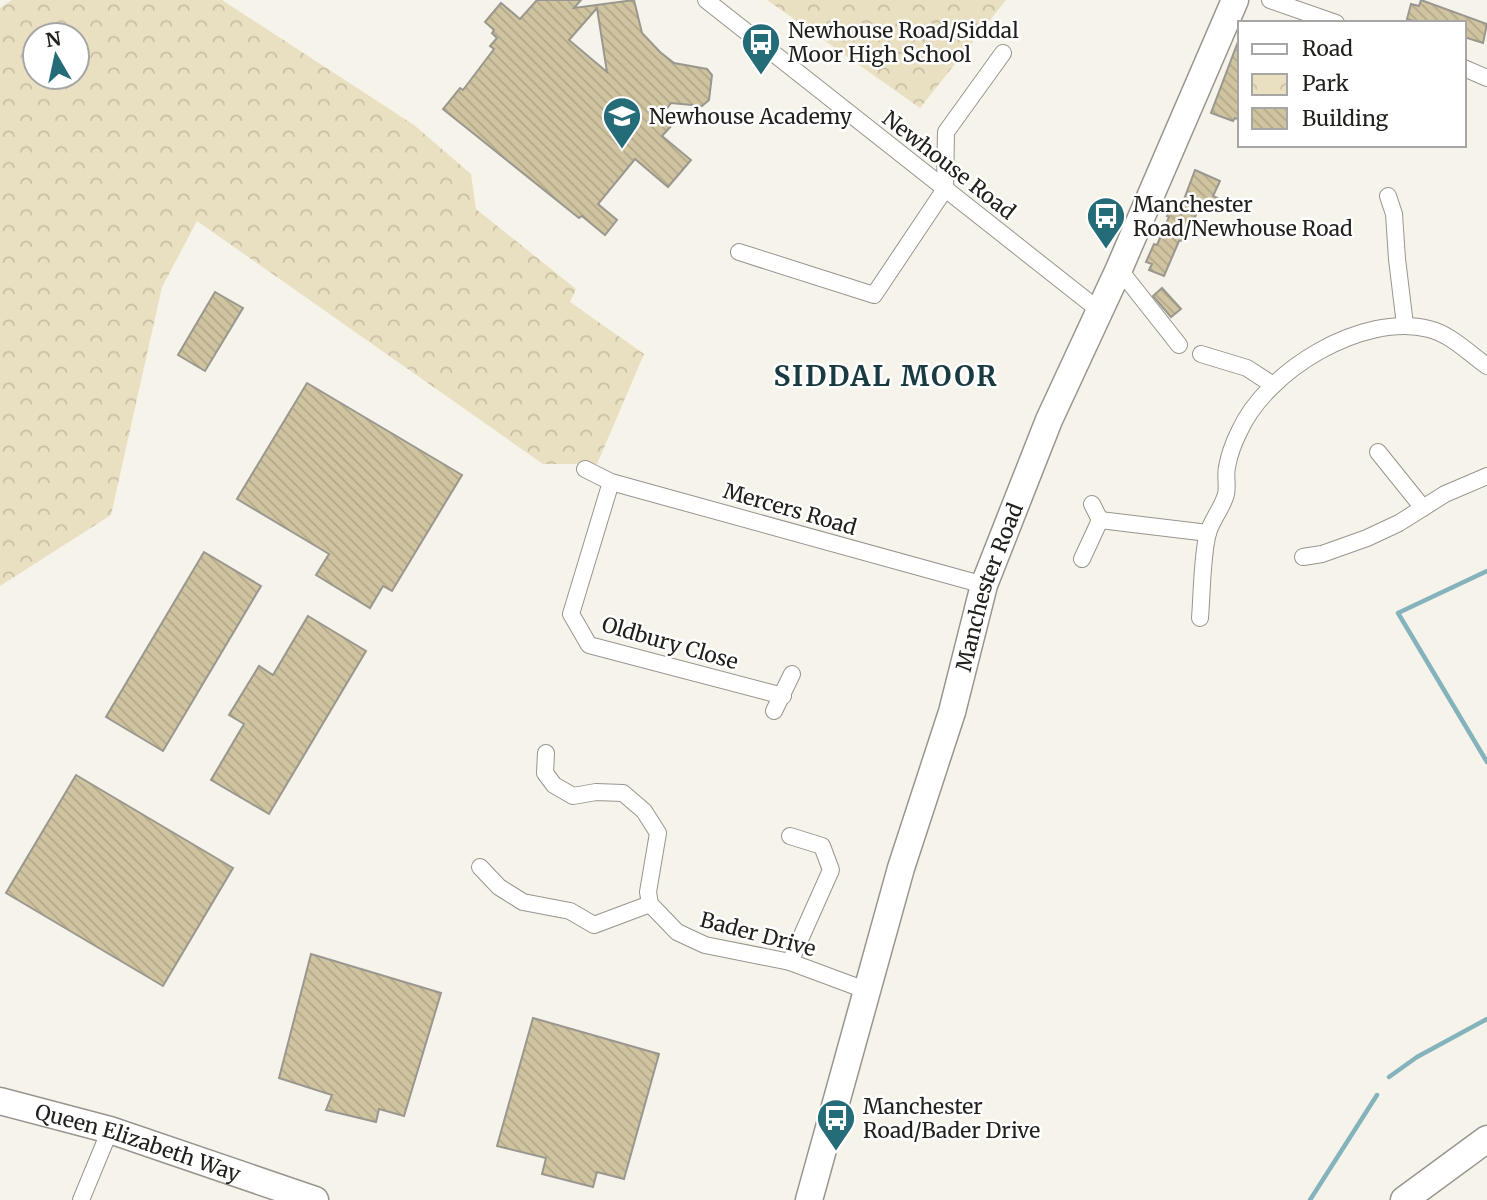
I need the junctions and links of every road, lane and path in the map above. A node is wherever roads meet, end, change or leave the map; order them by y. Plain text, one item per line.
1 (706, 0) edge
2 (1235, 0) edge
3 (1270, 0) edge
4 (1330, 21) edge
5 (1003, 53) dead end
6 (1466, 69) edge
7 (1487, 79) edge
8 (945, 189) junction
9 (1388, 196) dead end
10 (739, 252) dead end
11 (1119, 270) junction
12 (1100, 311) junction
13 (1405, 325) junction
14 (1179, 345) dead end
15 (1201, 354) dead end
16 (1487, 366) edge
17 (1273, 385) junction
18 (1378, 452) dead end
19 (585, 469) dead end
20 (1487, 476) edge
21 (611, 482) junction
22 (1092, 504) dead end
23 (1423, 508) junction
24 (1100, 520) junction
25 (1208, 533) junction
26 (1303, 557) dead end
27 (1083, 559) dead end
28 (984, 585) junction
29 (1200, 618) dead end
30 (792, 674) dead end
31 (783, 696) junction
32 (774, 712) dead end
33 (546, 753) dead end
34 (528, 771) dead end
35 (545, 773) junction
36 (790, 836) dead end
37 (480, 867) dead end
38 (650, 904) junction
39 (790, 962) junction
40 (868, 991) junction
41 (0, 1101) edge
42 (110, 1130) junction
43 (1487, 1139) edge
44 (81, 1200) edge
45 (315, 1200) edge
46 (809, 1200) edge
47 (1404, 1200) edge

1 - 8 street, Newhouse Road
2 - 11 main road, Manchester Road
3 - 4 street
5 - 8 street
6 - 7 street
8 - 10 street
8 - 12 street, Newhouse Road
9 - 13 street
11 - 12 main road, Manchester Road
11 - 14 street
12 - 28 main road, Manchester Road
13 - 16 street
13 - 17 street
15 - 17 street
17 - 25 street
18 - 23 street
19 - 21 street, Mercers Road
20 - 23 street
21 - 28 street, Mercers Road
21 - 31 street, Oldbury Close
22 - 24 street
23 - 26 street
24 - 25 street
24 - 27 street
25 - 29 street
28 - 40 main road, Manchester Road
30 - 31 street
31 - 32 street
33 - 35 street
34 - 35 street
35 - 38 street
36 - 39 street
37 - 38 street
38 - 39 street, Bader Drive
39 - 40 street, Bader Drive
40 - 46 main road, Manchester Road
41 - 42 main road, Queen Elizabeth Way
42 - 44 street
42 - 45 main road, Queen Elizabeth Way
43 - 47 main road

